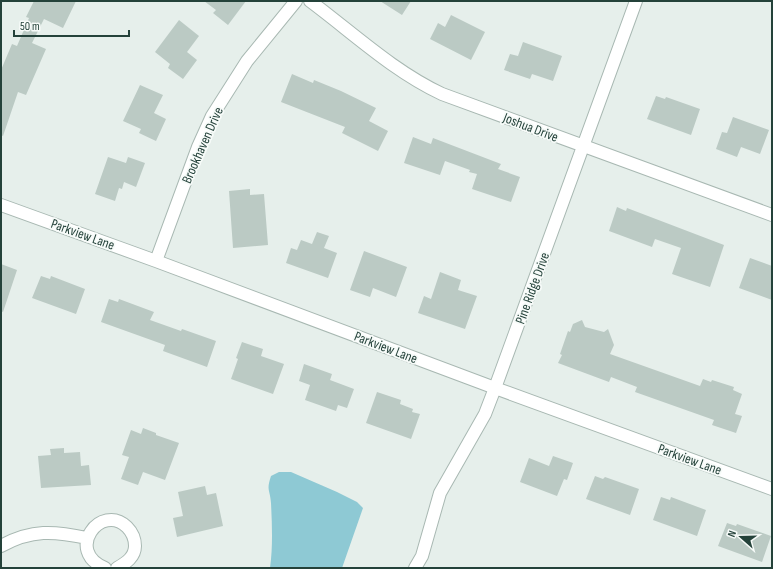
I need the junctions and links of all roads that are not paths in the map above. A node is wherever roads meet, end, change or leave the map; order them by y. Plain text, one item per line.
1 (296, 1) edge
2 (310, 1) edge
3 (636, 1) edge
4 (583, 147) junction
5 (1, 205) edge
6 (772, 215) edge
7 (156, 261) junction
8 (495, 388) junction
9 (772, 488) edge
10 (87, 538) junction
11 (1, 546) edge
12 (105, 568) edge
13 (117, 568) edge
14 (415, 568) edge

1 - 7 street, Brookhaven Drive
2 - 4 street, Joshua Drive
3 - 4 street, Pine Ridge Drive
4 - 6 street, Joshua Drive
4 - 8 street, Pine Ridge Drive
5 - 7 street, Parkview Lane
7 - 8 street, Parkview Lane
8 - 9 street, Parkview Lane
8 - 14 street, Pine Ridge Drive
10 - 11 street
10 - 12 street
10 - 13 street

